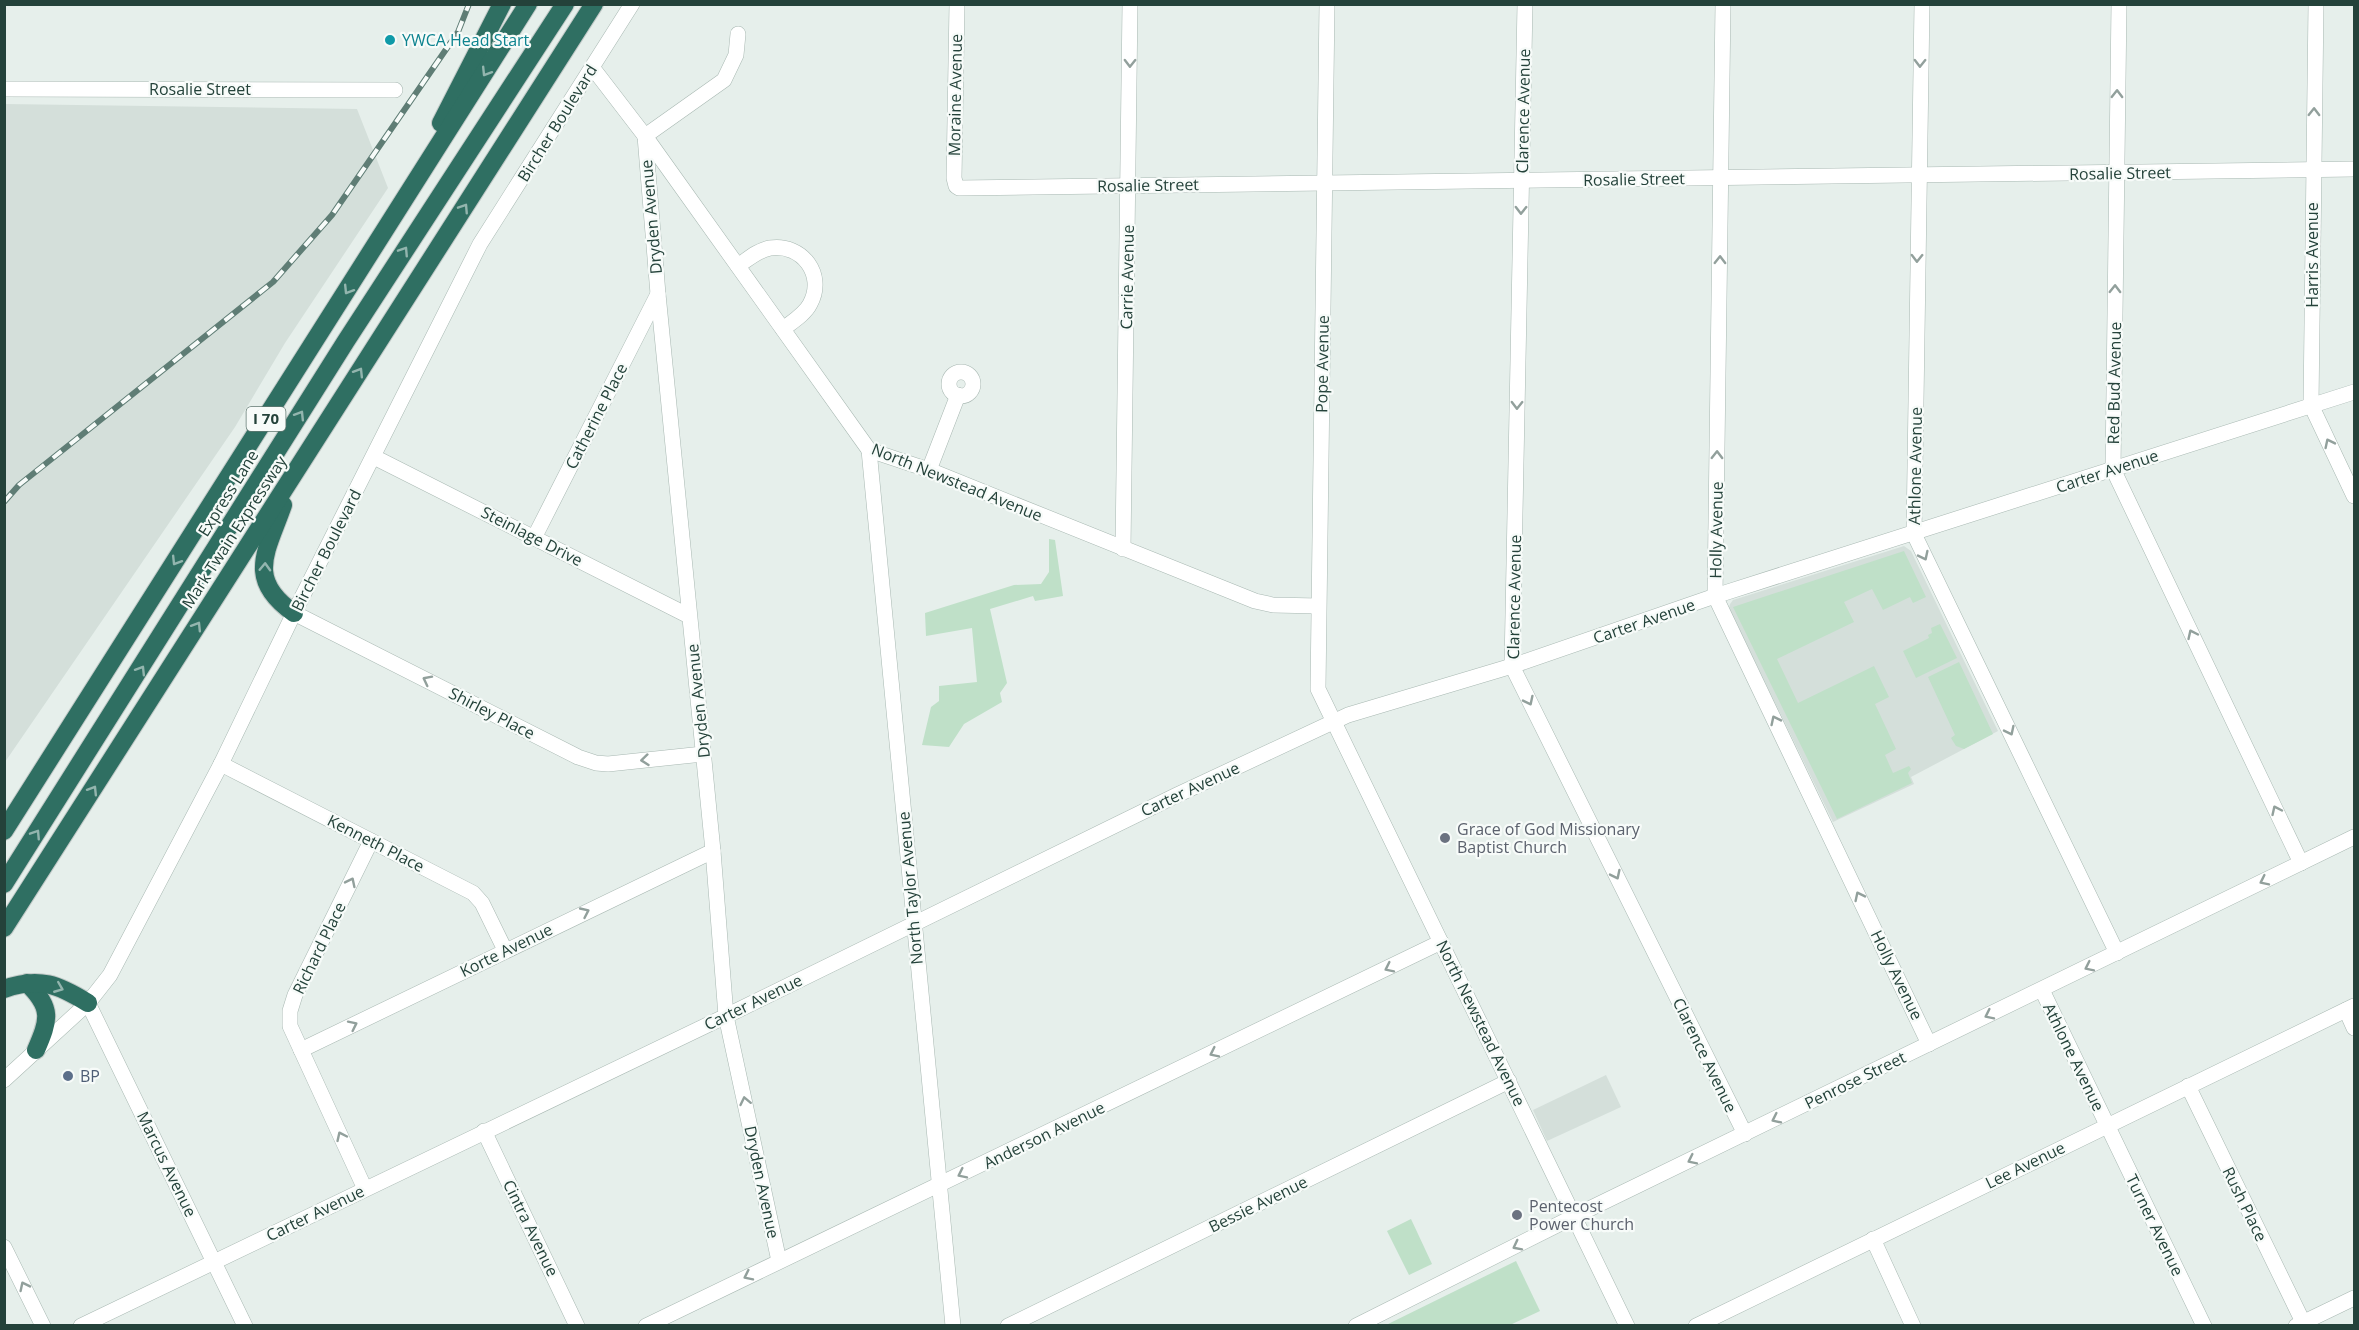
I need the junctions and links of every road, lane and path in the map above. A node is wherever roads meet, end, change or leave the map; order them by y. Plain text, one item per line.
1 (502, 4) edge
2 (528, 4) edge
3 (565, 4) edge
4 (594, 4) edge
5 (602, 4) edge
6 (632, 4) edge
7 (957, 4) edge
8 (1130, 4) edge
9 (1327, 4) edge
10 (1525, 4) edge
11 (1723, 4) edge
12 (1922, 4) edge
13 (2119, 4) edge
14 (2316, 4) edge
15 (580, 26) junction
16 (738, 34) dead end
17 (592, 67) junction
18 (4, 89) edge
19 (395, 90) dead end
20 (645, 136) junction
21 (435, 151) junction
22 (2355, 169) edge
23 (2313, 170) junction
24 (2116, 174) junction
25 (1918, 176) junction
26 (1721, 177) junction
27 (1522, 181) junction
28 (1324, 184) junction
29 (1128, 185) junction
30 (956, 186) joint
31 (738, 266) junction
32 (658, 294) junction
33 (783, 329) junction
34 (2355, 392) edge
35 (958, 395) dead end
36 (2311, 405) junction
37 (869, 450) junction
38 (374, 458) junction
39 (2113, 469) junction
40 (929, 470) junction
41 (294, 475) junction
42 (2355, 496) edge
43 (1914, 534) junction
44 (534, 538) junction
45 (1123, 549) junction
46 (1715, 596) junction
47 (1318, 606) junction
48 (294, 613) junction
49 (689, 616) junction
50 (1512, 666) junction
51 (1333, 721) junction
52 (703, 754) junction
53 (221, 764) junction
54 (5, 830) edge
55 (2355, 837) edge
56 (371, 841) junction
57 (713, 851) junction
58 (2301, 863) junction
59 (4, 884) edge
60 (913, 924) junction
61 (4, 928) edge
62 (1441, 942) junction
63 (505, 950) junction
64 (2117, 953) junction
65 (27, 983) junction
66 (4, 989) edge
67 (2042, 990) junction
68 (88, 1003) junction
69 (2350, 1008) edge
70 (726, 1016) junction
71 (2355, 1028) edge
72 (1929, 1044) junction
73 (36, 1050) junction
74 (300, 1050) junction
75 (4, 1080) edge
76 (1509, 1081) junction
77 (2187, 1086) junction
78 (2107, 1125) junction
79 (484, 1131) junction
80 (1745, 1134) junction
81 (939, 1185) junction
82 (365, 1189) junction
83 (1574, 1217) junction
84 (1873, 1239) junction
85 (4, 1247) edge
86 (779, 1261) junction
87 (215, 1263) junction
88 (2355, 1298) edge
89 (2300, 1324) edge
90 (43, 1326) edge
91 (81, 1326) edge
92 (245, 1326) edge
93 (577, 1326) edge
94 (646, 1326) edge
95 (953, 1326) edge
96 (1008, 1326) edge
97 (1356, 1326) edge
98 (1627, 1326) edge
99 (1696, 1326) edge
100 (1913, 1326) edge
101 (2204, 1326) edge

1 - 21 highway
2 -> 21 highway, Mark Twain Expressway / I 70
59 -> 3 highway, Express Lane
4 - 15 highway, Mark Twain Expressway
5 - 15 highway
6 - 17 street, Bircher Boulevard
7 - 30 street, Moraine Avenue
8 -> 29 street, Carrie Avenue
9 - 28 street, Pope Avenue
10 - 27 street, Clarence Avenue
11 - 26 street, Holly Avenue
12 -> 25 street, Athlone Avenue
24 -> 13 street, Red Bud Avenue
23 -> 14 street, Harris Avenue
41 -> 15 highway, Mark Twain Expressway
16 - 20 street
17 - 20 street, North Newstead Avenue
17 - 38 street, Bircher Boulevard
18 - 19 street, Rosalie Street
20 - 31 street, North Newstead Avenue
20 - 32 street, Dryden Avenue
21 -> 54 highway, Mark Twain Expressway / I 70
22 - 23 street, Rosalie Street
23 - 24 street, Rosalie Street
23 - 36 street, Harris Avenue
24 - 25 street, Rosalie Street
39 -> 24 street, Red Bud Avenue
25 - 26 street, Rosalie Street
25 -> 43 street, Athlone Avenue
26 - 27 street, Rosalie Street
46 -> 26 street, Holly Avenue
27 - 28 street, Rosalie Street
27 -> 50 street, Clarence Avenue
28 - 29 street, Rosalie Street
28 - 47 street, Pope Avenue
29 - 30 street, Rosalie Street
29 - 45 street, Carrie Avenue
31 - 33 street, North Newstead Avenue
31 - 33 street
32 - 44 street, Catherine Place
32 - 49 street, Dryden Avenue
33 - 37 street, North Newstead Avenue
34 - 36 street, Carter Avenue
35 - 40 street
36 - 39 street, Carter Avenue
42 -> 36 street, Harris Avenue
37 - 40 street, North Newstead Avenue
37 - 60 street, North Taylor Avenue
38 - 44 street, Steinlage Drive
38 - 48 street, Bircher Boulevard
39 - 43 street, Carter Avenue
58 -> 39 street, Red Bud Avenue
40 - 45 street, North Newstead Avenue
48 -> 41 highway
61 -> 41 highway, Mark Twain Expressway
43 - 46 street, Carter Avenue
43 -> 64 street, Athlone Avenue
44 - 49 street, Steinlage Drive
45 - 47 street, North Newstead Avenue
46 - 50 street, Carter Avenue
72 -> 46 street, Holly Avenue
47 - 51 street, Pope Avenue
52 -> 48 street, Shirley Place
48 - 53 street, Bircher Boulevard
49 - 52 street, Dryden Avenue
50 - 51 street, Carter Avenue
50 -> 80 street, Clarence Avenue
51 - 60 street, Carter Avenue
51 - 62 street, North Newstead Avenue
52 - 57 street, Dryden Avenue
53 - 56 street, Kenneth Place
53 - 68 street, Bircher Boulevard
55 - 58 street, Penrose Street
56 - 63 street, Kenneth Place
74 -> 56 street, Richard Place
63 -> 57 street, Korte Avenue
57 - 70 street, Dryden Avenue
58 -> 64 street, Penrose Street
60 - 70 street, Carter Avenue
60 - 81 street, North Taylor Avenue
62 - 76 street, North Newstead Avenue
62 -> 81 street, Anderson Avenue
74 -> 63 street, Korte Avenue
64 -> 67 street, Penrose Street
65 - 66 highway
65 -> 68 highway
65 - 73 highway
67 -> 72 street, Penrose Street
67 - 78 street, Athlone Avenue
68 - 73 street, Bircher Boulevard
68 - 87 street, Marcus Avenue
69 - 71 street
69 - 77 street, Lee Avenue
70 - 79 street, Carter Avenue
86 -> 70 street, Dryden Avenue
72 -> 80 street, Penrose Street
73 - 75 street, Bircher Boulevard
82 -> 74 street, Richard Place
76 - 83 street, North Newstead Avenue
76 - 96 street, Bessie Avenue
77 - 78 street, Lee Avenue
77 - 89 street, Rush Place
78 - 84 street, Lee Avenue
78 - 101 street, Turner Avenue
79 - 82 street, Carter Avenue
79 - 93 street, Cintra Avenue
80 -> 83 street, Penrose Street
81 - 86 street, Anderson Avenue
81 - 95 street, North Taylor Avenue
82 - 87 street, Carter Avenue
83 -> 97 street, Penrose Street
83 - 98 street, North Newstead Avenue
84 - 99 street, Lee Avenue
84 - 100 street
90 -> 85 street
86 -> 94 street, Anderson Avenue
87 - 91 street, Carter Avenue
87 - 92 street, Marcus Avenue
88 - 89 street

